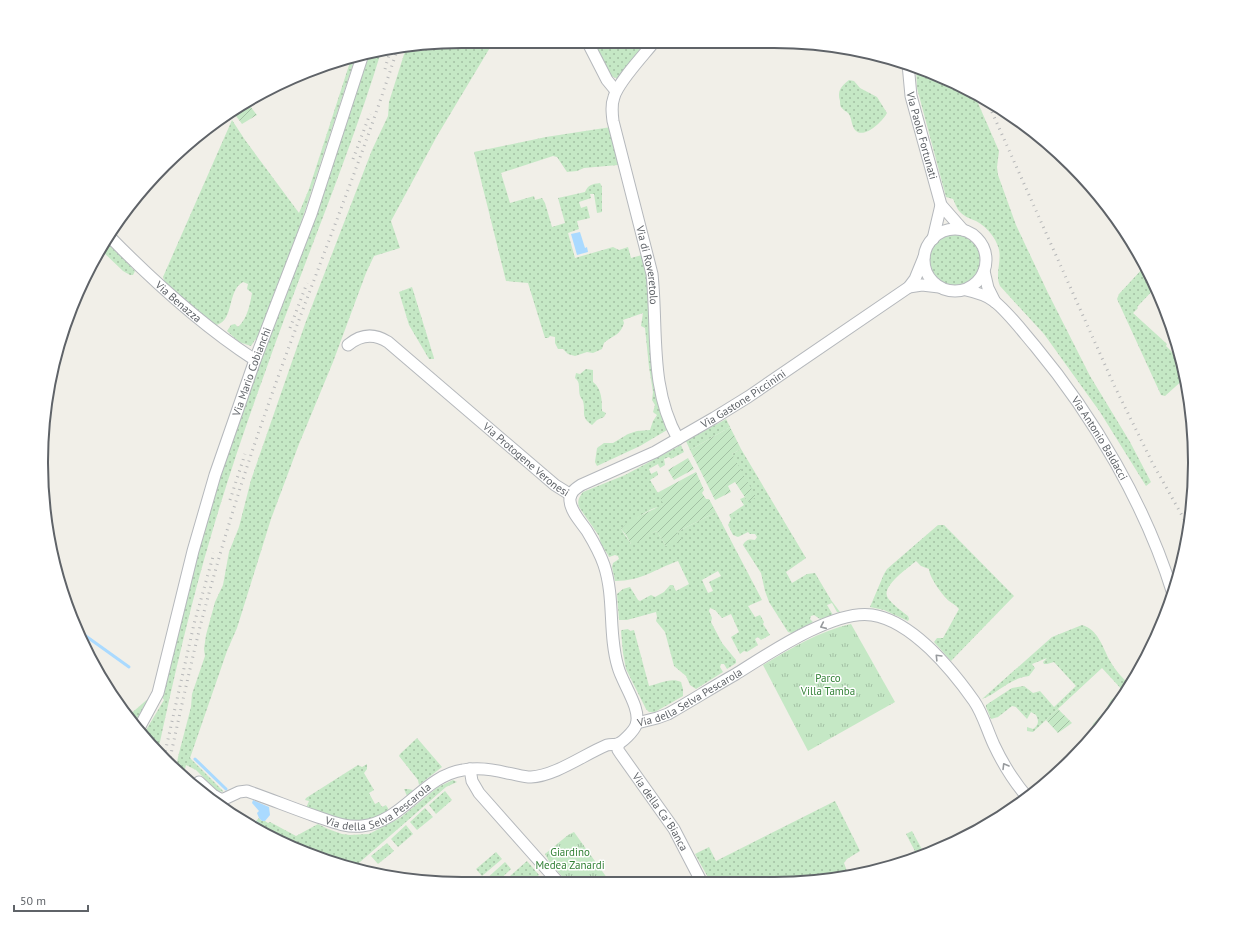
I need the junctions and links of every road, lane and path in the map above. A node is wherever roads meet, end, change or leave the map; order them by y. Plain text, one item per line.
1 (591, 48) edge
2 (649, 48) edge
3 (361, 61) edge
4 (909, 71) edge
5 (616, 91) junction
6 (941, 205) junction
7 (963, 230) junction
8 (933, 239) junction
9 (113, 240) edge
10 (924, 258) junction
11 (984, 272) junction
12 (909, 287) junction
13 (939, 287) junction
14 (966, 290) junction
15 (995, 302) junction
16 (348, 345) dead end
17 (256, 360) junction
18 (678, 439) junction
19 (571, 495) junction
20 (1170, 583) edge
21 (637, 723) junction
22 (141, 724) edge
23 (618, 744) junction
24 (470, 769) junction
25 (1024, 793) edge
26 (221, 799) edge
27 (554, 877) edge
28 (699, 877) edge

1 - 5 street
2 - 5 street, Via di Roveretolo
3 - 17 street, Via Mario Cobianchi
4 - 6 street, Via Paolo Fortunati
5 - 18 street, Via di Roveretolo
6 - 7 street, Via Paolo Fortunati
6 - 8 street, Via Paolo Fortunati
7 - 8 street
7 - 11 street
8 - 10 street
9 - 17 street, Via Benazza
10 - 12 street, Via Gastone Piccinini
10 - 13 street
11 - 14 street
11 - 15 street, Via Antonio Baldacci
12 - 13 street
12 - 18 street, Via Gastone Piccinini
13 - 14 street
14 - 15 street, Via Antonio Baldacci
15 - 20 street, Via Antonio Baldacci
16 - 19 street, Via Protogene Veronesi
17 - 22 street, Via Mario Cobianchi
18 - 19 street, Via Gastone Piccinini
19 - 21 street, Via Protogene Veronesi
21 - 23 street, Via della Selva Pescarola
25 -> 21 street, Via della Selva Pescarola
23 - 24 street, Via della Selva Pescarola
23 - 28 street, Via della Ca' Bianca
24 - 26 street, Via della Selva Pescarola
24 - 27 street

